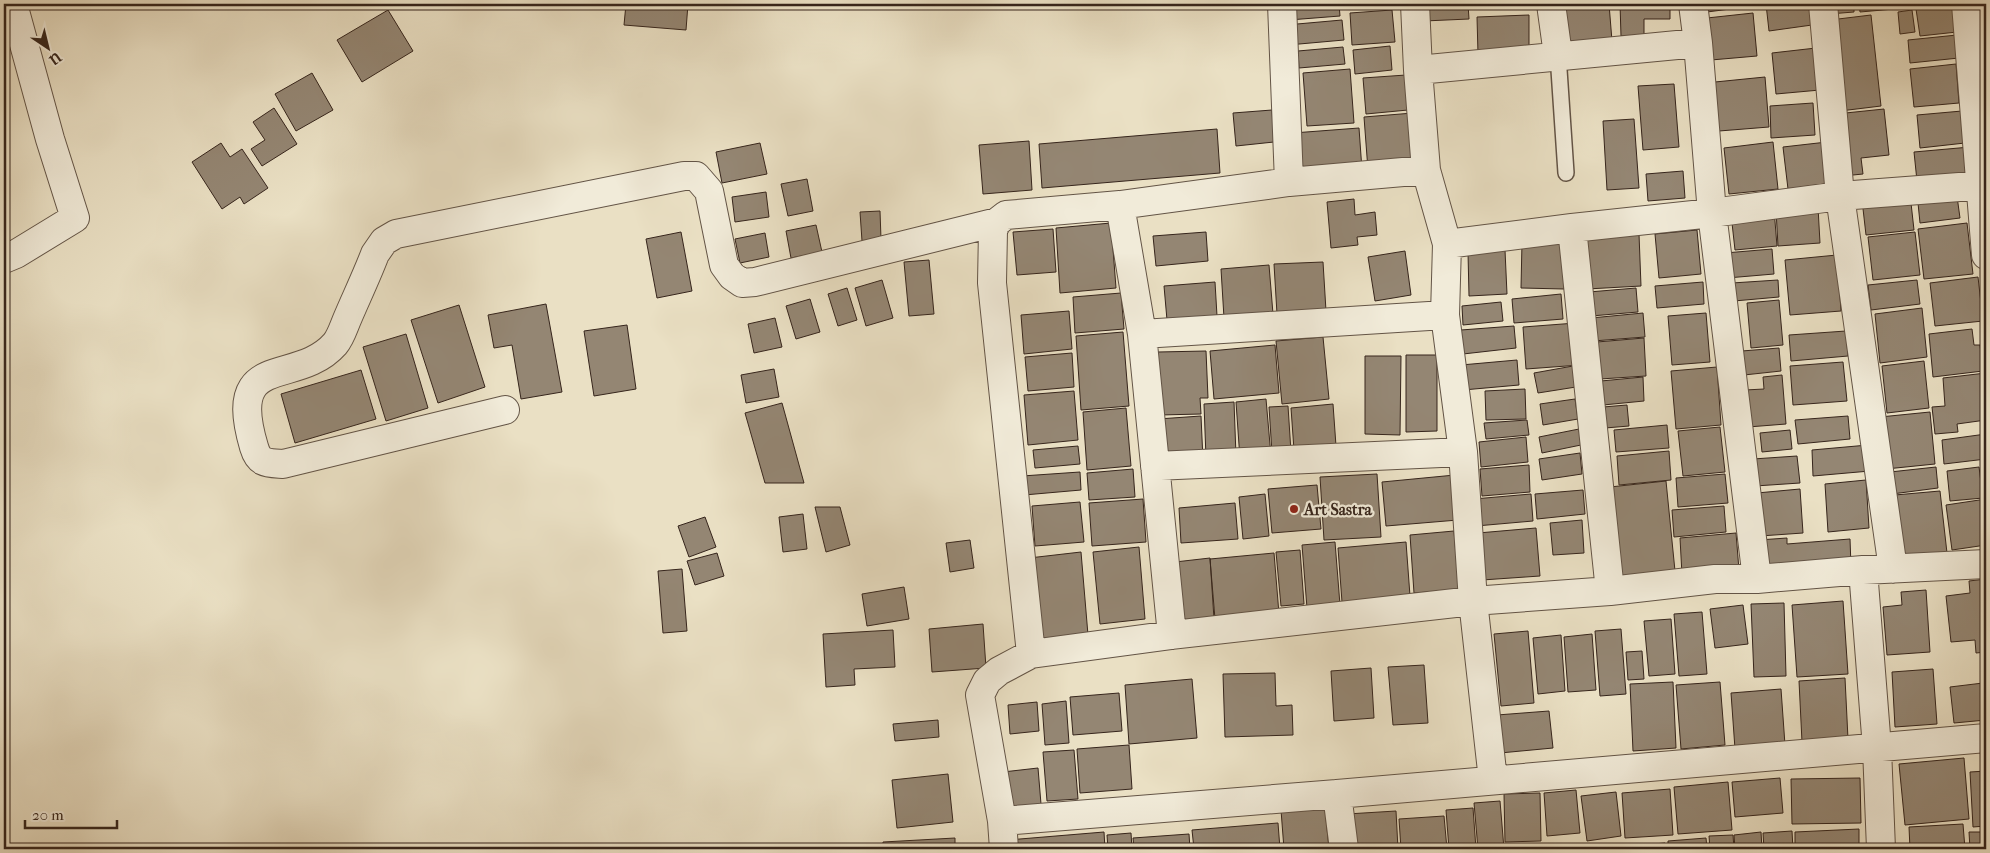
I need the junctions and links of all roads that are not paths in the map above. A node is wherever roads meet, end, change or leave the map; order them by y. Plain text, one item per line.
1 (13, 4) edge
2 (1282, 4) edge
3 (1415, 4) edge
4 (1551, 4) edge
5 (1693, 4) edge
6 (1823, 4) edge
7 (1966, 4) edge
8 (1698, 43) junction
9 (1558, 55) junction
10 (1418, 70) junction
11 (1426, 170) junction
12 (1566, 173) dead end
13 (1289, 182) junction
14 (1983, 185) edge
15 (1840, 196) junction
16 (1120, 204) junction
17 (1712, 213) junction
18 (998, 222) junction
19 (1572, 228) junction
20 (1447, 244) junction
21 (1986, 255) edge
22 (4, 259) edge
23 (1444, 315) junction
24 (1142, 334) junction
25 (505, 410) dead end
26 (1463, 452) junction
27 (1155, 466) junction
28 (1986, 564) edge
29 (1893, 569) junction
30 (1863, 570) junction
31 (1757, 579) junction
32 (1610, 591) junction
33 (1473, 601) junction
34 (1172, 635) junction
35 (1032, 654) junction
36 (1986, 738) edge
37 (1877, 748) junction
38 (1493, 780) junction
39 (1336, 794) junction
40 (1002, 821) junction
41 (1004, 849) edge
42 (1344, 849) edge
43 (1880, 849) edge

1 - 22 street
2 - 13 street
3 - 10 street
4 - 9 street
5 - 8 street
6 - 15 street
7 - 14 street
8 - 9 street
8 - 17 street
9 - 10 street
9 - 12 lane
10 - 11 street
11 - 13 street
11 - 20 street
13 - 16 street
14 - 15 street
14 - 21 street
15 - 17 street
15 - 29 street
16 - 18 street
16 - 24 street
17 - 19 street
17 - 31 street
18 - 25 street
18 - 35 street
19 - 20 street
19 - 32 street
20 - 23 street
23 - 24 street
23 - 26 street
24 - 27 street
26 - 27 street
26 - 33 street
27 - 34 street
28 - 29 street
29 - 30 street
30 - 31 street
30 - 37 street
31 - 32 street
32 - 33 street
33 - 34 street
33 - 38 street
34 - 35 street
35 - 40 street
36 - 37 street
37 - 38 street
37 - 43 street
38 - 39 street
39 - 40 street
39 - 42 street
40 - 41 street

